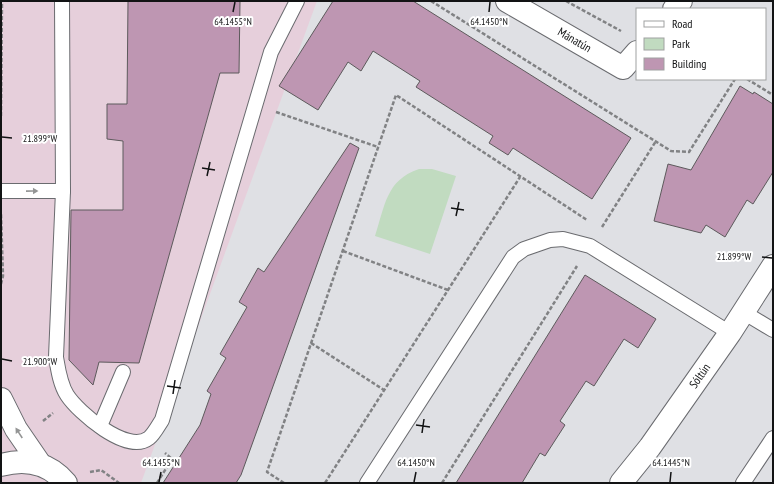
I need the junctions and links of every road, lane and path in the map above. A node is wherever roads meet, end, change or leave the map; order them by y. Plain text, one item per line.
1 (2, 1) edge
2 (62, 1) edge
3 (297, 1) edge
4 (431, 1) edge
5 (507, 1) edge
6 (566, 1) edge
7 (624, 33) dead end
8 (636, 53) edge
9 (734, 80) edge
10 (749, 80) edge
11 (773, 96) edge
12 (255, 105) junction
13 (1, 116) edge
14 (656, 141) junction
15 (378, 147) junction
16 (520, 176) junction
17 (1, 191) edge
18 (63, 191) junction
19 (1, 212) edge
20 (588, 221) dead end
21 (595, 225) dead end
22 (590, 246) junction
23 (343, 251) junction
24 (773, 266) edge
25 (1, 284) edge
26 (448, 290) junction
27 (743, 312) junction
28 (773, 330) edge
29 (730, 333) junction
30 (311, 343) junction
31 (123, 372) dead end
32 (384, 390) junction
33 (1, 399) edge
34 (100, 426) junction
35 (149, 438) junction
36 (773, 438) edge
37 (40, 464) junction
38 (1, 465) edge
39 (87, 473) dead end
40 (66, 483) edge
41 (119, 483) edge
42 (157, 483) edge
43 (284, 483) edge
44 (325, 483) edge
45 (367, 483) edge
46 (442, 483) edge
47 (621, 483) edge
48 (743, 483) edge

1 - 13 path
2 - 18 lane
3 - 12 lane
4 - 14 path
5 - 8 street, Mánatún
6 - 7 path
9 - 14 path
10 - 11 path
12 - 15 path
12 - 35 lane
14 - 21 path
15 - 16 path
15 - 23 path
16 - 20 path
16 - 26 path
17 -> 18 lane
18 - 34 lane
19 - 25 path
22 - 29 lane
22 - 45 lane
22 - 46 path
23 - 26 path
23 - 30 path
24 - 27 street, Sóltún
26 - 32 path
27 - 28 lane
27 - 29 street, Sóltún
29 - 47 street, Sóltún
30 - 32 path
30 - 43 path
31 - 34 lane
32 - 44 path
37 -> 33 street
34 - 35 lane
35 - 42 path
36 - 48 lane
37 - 38 street
37 - 40 street
39 - 41 path

